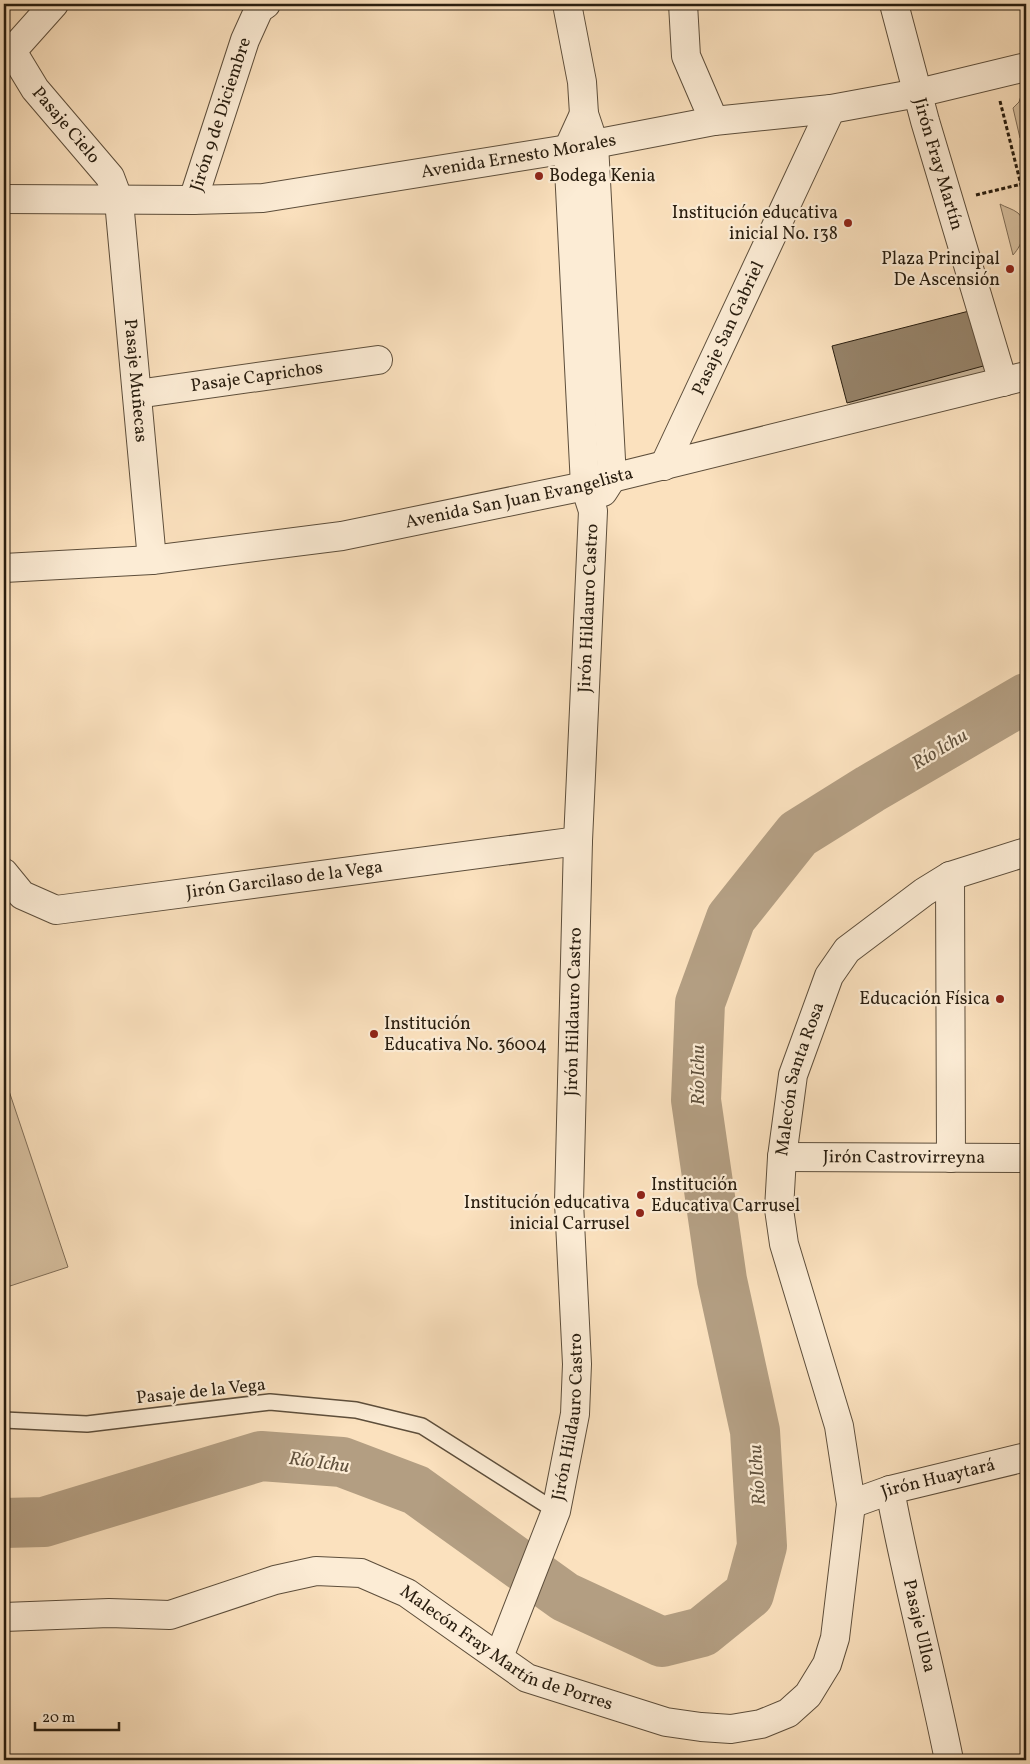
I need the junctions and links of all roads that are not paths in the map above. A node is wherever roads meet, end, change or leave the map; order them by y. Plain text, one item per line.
1 (54, 4) edge
2 (266, 4) edge
3 (567, 4) edge
4 (684, 4) edge
5 (894, 4) edge
6 (8, 54) edge
7 (1026, 67) edge
8 (918, 93) junction
9 (831, 109) junction
10 (584, 114) junction
11 (714, 121) junction
12 (594, 144) junction
13 (568, 149) junction
14 (4, 198) edge
15 (119, 200) junction
16 (193, 200) junction
17 (378, 360) dead end
18 (1015, 379) edge
19 (137, 394) junction
20 (664, 466) junction
21 (612, 478) junction
22 (589, 499) junction
23 (152, 560) junction
24 (4, 568) edge
25 (578, 841) junction
26 (1026, 852) edge
27 (4, 873) edge
28 (950, 876) junction
29 (782, 1157) junction
30 (951, 1158) junction
31 (1026, 1158) edge
32 (4, 1420) edge
33 (1026, 1457) edge
34 (890, 1490) junction
35 (851, 1504) junction
36 (556, 1511) junction
37 (4, 1617) edge
38 (503, 1648) junction
39 (949, 1760) edge

1 - 6 street
2 - 16 street, Jirón 9 de Diciembre
3 - 10 street, Jirón Hildauro Castro
4 - 11 street
5 - 8 street, Jirón Fray Martín
6 - 15 street, Pasaje Cielo
7 - 8 street, Avenida Ernesto Morales
8 - 9 street, Avenida Ernesto Morales
8 - 18 street, Jirón Fray Martín
9 - 11 street, Avenida Ernesto Morales
9 - 20 street, Pasaje San Gabriel
10 - 12 street, Jirón Hildauro Castro
10 - 13 street, Jirón Hildauro Castro
11 - 12 street, Avenida Ernesto Morales
12 - 13 street, Avenida Ernesto Morales
12 - 21 street, Jirón Hildauro Castro
13 - 16 street, Avenida Ernesto Morales
13 - 22 street, Jirón Hildauro Castro
14 - 15 street, Avenida Ernesto Morales
15 - 16 street, Avenida Ernesto Morales
15 - 19 street, Pasaje Muñecas
17 - 19 street, Pasaje Caprichos
18 - 20 street, Avenida San Juan Evangelista
19 - 23 street, Pasaje Muñecas
20 - 21 street, Avenida San Juan Evangelista
21 - 22 street, Jirón Hildauro Castro
22 - 23 street, Avenida San Juan Evangelista
22 - 25 street, Jirón Hildauro Castro
23 - 24 street, Avenida San Juan Evangelista
25 - 27 street, Jirón Garcilaso de la Vega
25 - 36 street, Jirón Hildauro Castro
26 - 28 street, Malecón Santa Rosa
28 - 29 street, Malecón Santa Rosa
28 - 30 street
29 - 30 street, Jirón Castrovirreyna
29 - 35 street, Malecón Santa Rosa
30 - 31 street, Jirón Castrovirreyna
32 - 36 lane, Pasaje de la Vega
33 - 34 street, Jirón Huaytará
34 - 35 street, Jirón Huaytará
34 - 39 street, Pasaje Ulloa
35 - 38 street, Malecón Fray Martín de Porres
36 - 38 street, Jirón Hildauro Castro
37 - 38 street, Malecón Fray Martín de Porres

